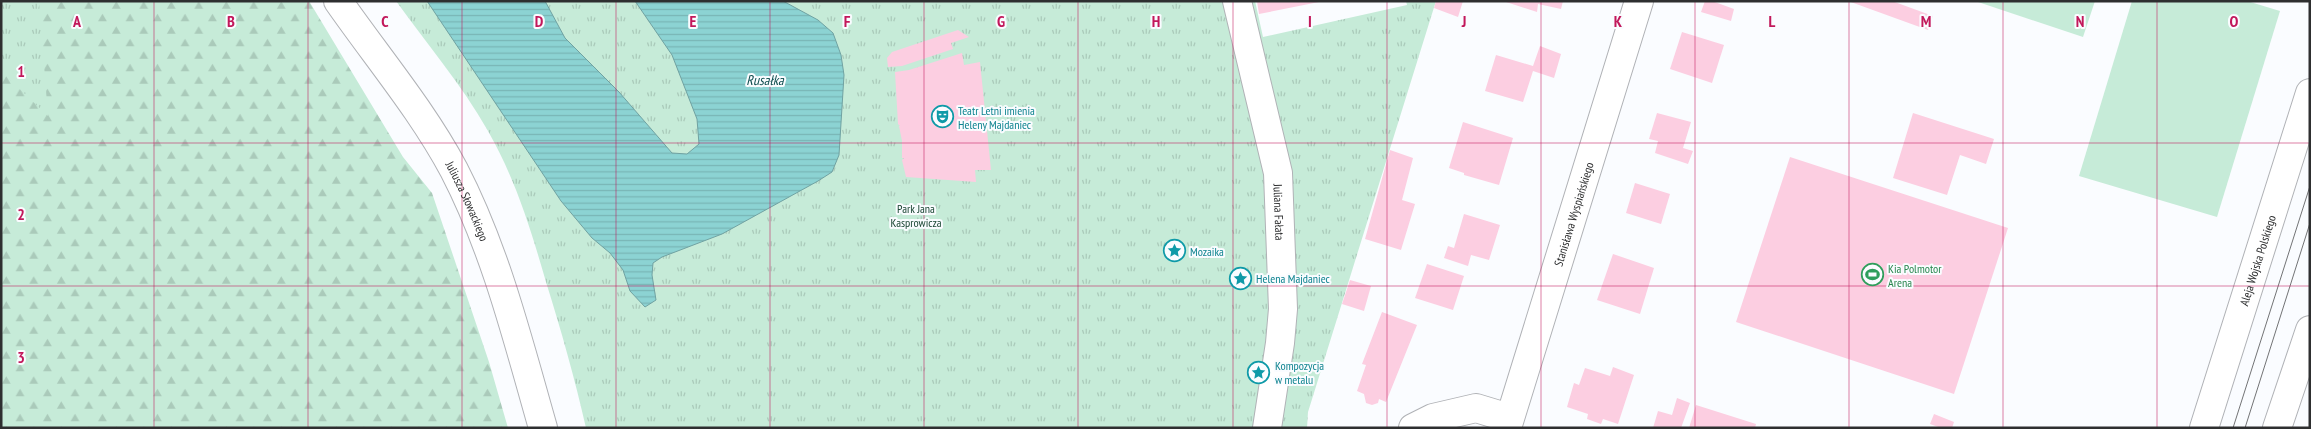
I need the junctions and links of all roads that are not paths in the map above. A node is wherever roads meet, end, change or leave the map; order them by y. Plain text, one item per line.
1 (338, 1) edge
2 (1237, 1) edge
3 (1639, 1) edge
4 (2310, 93) edge
5 (2310, 330) edge
6 (1271, 422) edge
7 (1508, 423) edge
8 (543, 428) edge
9 (1413, 428) edge
10 (2204, 428) edge
11 (2277, 428) edge

1 - 8 street, Juliusza Słowackiego
2 - 6 street, Juliana Fałata
3 - 7 street, Stanisława Wyspiańskiego
4 - 10 street, Aleja Wojska Polskiego
5 - 11 street
7 - 9 street

